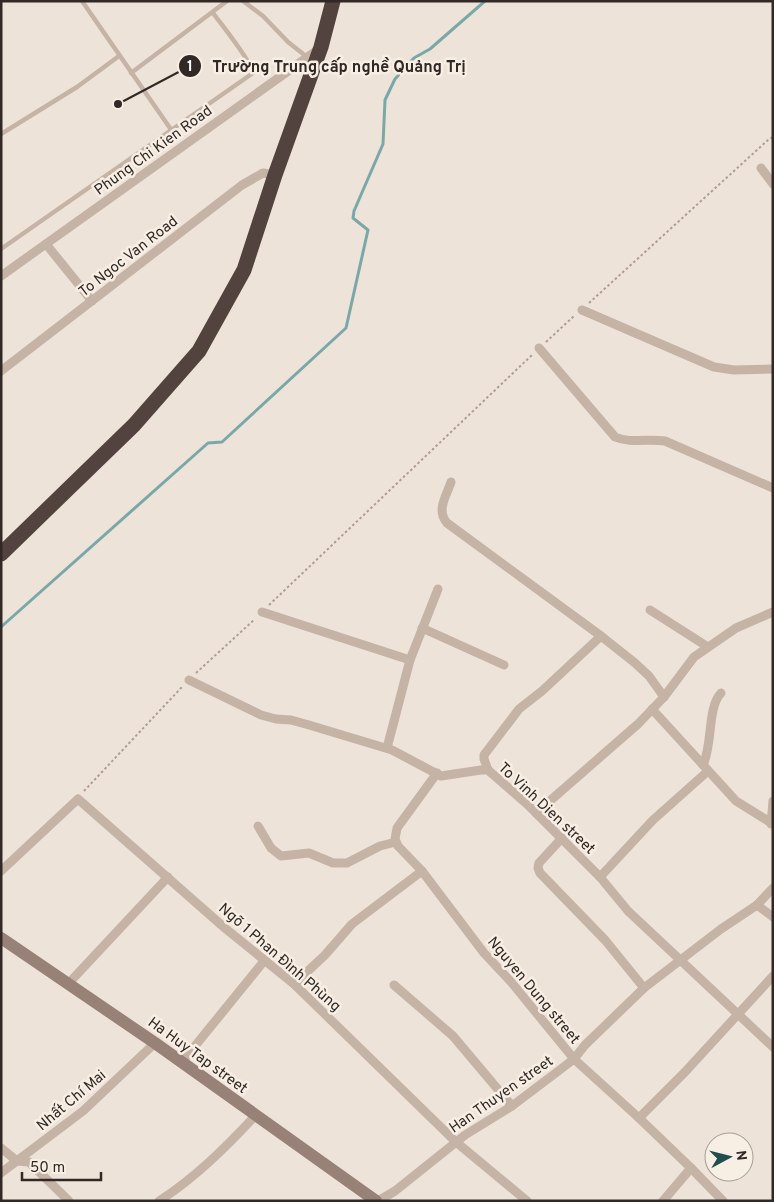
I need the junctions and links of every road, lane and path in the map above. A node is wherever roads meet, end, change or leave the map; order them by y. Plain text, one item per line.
1 (82, 1) edge
2 (228, 1) edge
3 (243, 1) edge
4 (333, 1) edge
5 (213, 13) junction
6 (321, 47) junction
7 (119, 56) junction
8 (307, 57) junction
9 (131, 73) junction
10 (172, 131) junction
11 (1, 134) edge
12 (773, 137) edge
13 (761, 168) dead end
14 (275, 174) junction
15 (773, 184) edge
16 (46, 244) junction
17 (1, 249) edge
18 (1, 276) edge
19 (92, 301) junction
20 (582, 310) junction
21 (539, 348) junction
22 (773, 369) edge
23 (1, 370) edge
24 (451, 482) dead end
25 (773, 488) edge
26 (1, 554) edge
27 (438, 589) dead end
28 (650, 610) dead end
29 (262, 612) junction
30 (773, 612) edge
31 (422, 628) junction
32 (601, 636) junction
33 (708, 647) junction
34 (410, 660) junction
35 (504, 665) dead end
36 (189, 680) junction
37 (721, 693) dead end
38 (664, 697) junction
39 (652, 709) junction
40 (387, 748) junction
41 (705, 768) junction
42 (488, 770) junction
43 (437, 773) junction
44 (78, 798) junction
45 (773, 801) edge
46 (536, 813) junction
47 (772, 824) edge
48 (258, 826) dead end
49 (562, 838) junction
50 (396, 842) junction
51 (1, 871) edge
52 (422, 872) junction
53 (168, 877) junction
54 (600, 878) junction
55 (773, 888) edge
56 (758, 905) junction
57 (773, 917) edge
58 (1, 938) edge
59 (680, 959) junction
60 (264, 961) junction
61 (773, 976) edge
62 (68, 984) junction
63 (294, 984) junction
64 (394, 985) dead end
65 (644, 988) junction
66 (739, 1014) junction
67 (155, 1043) junction
68 (773, 1047) edge
69 (574, 1060) junction
70 (182, 1062) junction
71 (512, 1106) junction
72 (255, 1116) junction
73 (639, 1118) junction
74 (456, 1142) junction
75 (1, 1148) edge
76 (17, 1161) junction
77 (691, 1168) junction
78 (1, 1173) edge
79 (70, 1201) edge
80 (159, 1201) edge
81 (377, 1201) edge
82 (527, 1201) edge
83 (663, 1201) edge
84 (723, 1201) edge

1 - 7 lane
2 - 5 lane
3 - 8 lane
4 - 6 highway
5 - 9 lane
5 - 10 lane
6 - 8 street, Phung Chi Kien Road
6 - 14 highway
7 - 9 lane
7 - 11 lane
8 - 16 street, Phung Chi Kien Road
9 - 10 lane
10 - 17 lane
12 - 20 path
13 - 15 street
14 - 19 street, To Ngoc Van Road
14 - 26 highway
16 - 18 street, Phung Chi Kien Road
16 - 19 street
19 - 23 street, To Ngoc Van Road
20 - 21 path
20 - 22 street
21 - 25 street
21 - 29 path
24 - 32 street
27 - 31 street
28 - 33 street
29 - 34 street
29 - 36 path
30 - 33 street
31 - 34 street
31 - 35 street
32 - 38 street
32 - 42 street
33 - 38 street
34 - 40 street
36 - 40 street, To Vinh Dien street
36 - 44 path
37 - 41 street
38 - 39 street
39 - 41 street
39 - 46 street
40 - 43 street, To Vinh Dien street
41 - 47 street
41 - 54 street
42 - 43 street, To Vinh Dien street
42 - 46 street, To Vinh Dien street
43 - 50 street
44 - 51 street
44 - 53 street, Ngõ 1 Phan Đình Phùng
45 - 47 street
46 - 49 street, To Vinh Dien street
48 - 50 street
49 - 54 street, To Vinh Dien street
49 - 65 street
50 - 52 street, Nguyen Dung street
52 - 63 street
52 - 69 street, Nguyen Dung street
53 - 60 street, Ngõ 1 Phan Đình Phùng
53 - 62 street
54 - 59 street, To Vinh Dien street
55 - 56 street, Han Thuyen street
56 - 57 street
56 - 59 street, Han Thuyen street
58 - 62 main road, Ha Huy Tap street
59 - 65 street, Han Thuyen street
59 - 66 street, To Vinh Dien street
60 - 63 street, Ngõ 1 Phan Đình Phùng
60 - 70 street
61 - 66 street
62 - 67 main road, Ha Huy Tap street
63 - 74 street, Ngõ 1 Phan Đình Phùng
64 - 71 street
65 - 69 street, Han Thuyen street
66 - 68 street, To Vinh Dien street
66 - 73 street
67 - 70 main road, Ha Huy Tap street
67 - 76 street, Nhất Chí Mai
69 - 71 street, Han Thuyen street
69 - 73 street, Nguyen Dung street
70 - 72 main road, Ha Huy Tap street
71 - 74 street, Han Thuyen street
72 - 80 street
72 - 81 main road, Ha Huy Tap street
73 - 77 street, Nguyen Dung street
74 - 81 street, Han Thuyen street
74 - 82 street, Ngõ 1 Phan Đình Phùng
75 - 76 street
76 - 78 street, Nhất Chí Mai
76 - 79 street
77 - 83 street
77 - 84 street, Nguyen Dung street

